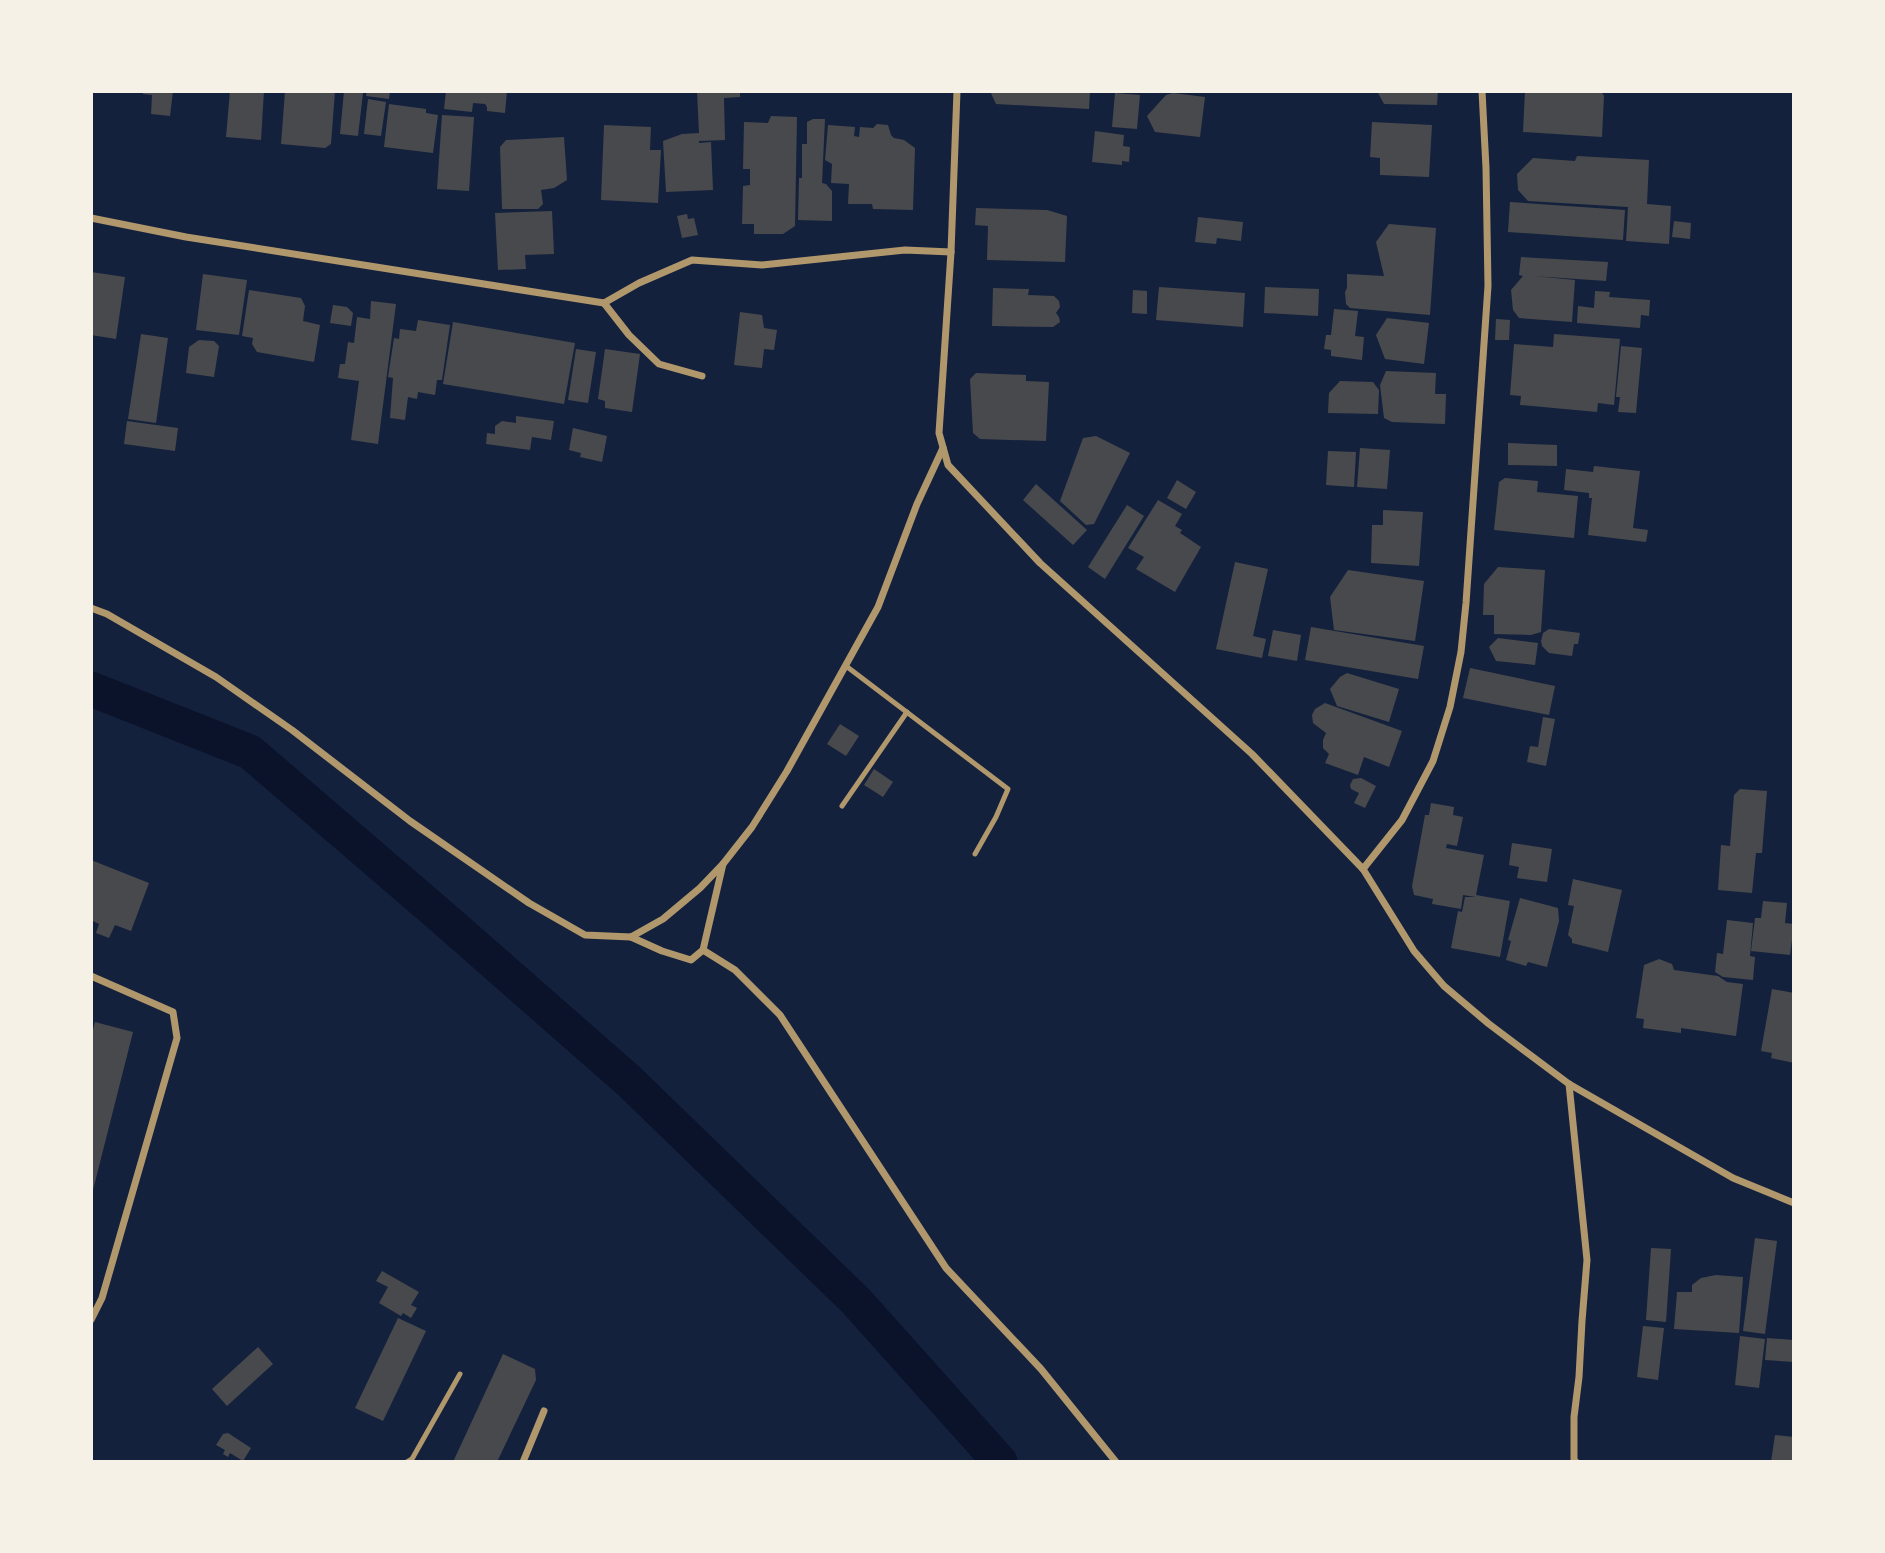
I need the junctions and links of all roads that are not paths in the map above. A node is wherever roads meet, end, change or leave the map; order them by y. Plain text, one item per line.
1 (957, 91) edge
2 (1482, 91) edge
3 (91, 218) edge
4 (951, 252) junction
5 (604, 303) junction
6 (702, 376) dead end
7 (943, 448) junction
8 (91, 608) edge
9 (846, 666) junction
10 (907, 712) junction
11 (842, 806) dead end
12 (975, 854) dead end
13 (723, 864) junction
14 (1363, 869) junction
15 (631, 937) junction
16 (704, 950) junction
17 (91, 976) edge
18 (1569, 1084) junction
19 (1794, 1203) edge
20 (91, 1320) edge
21 (460, 1374) dead end
22 (544, 1411) dead end
23 (407, 1462) edge
24 (523, 1462) edge
25 (1116, 1462) edge
26 (1576, 1462) edge

1 - 4 street
2 - 14 street
3 - 5 street
4 - 5 street
4 - 7 street
5 - 6 street
7 - 9 street
7 - 14 street
8 - 15 street
9 - 10 lane
9 - 13 street
10 - 11 lane
10 - 12 lane
13 - 15 street
13 - 16 street
14 - 18 street
15 - 16 street
16 - 25 street
17 - 20 street
18 - 19 street
18 - 26 street
21 - 23 lane
22 - 24 street

